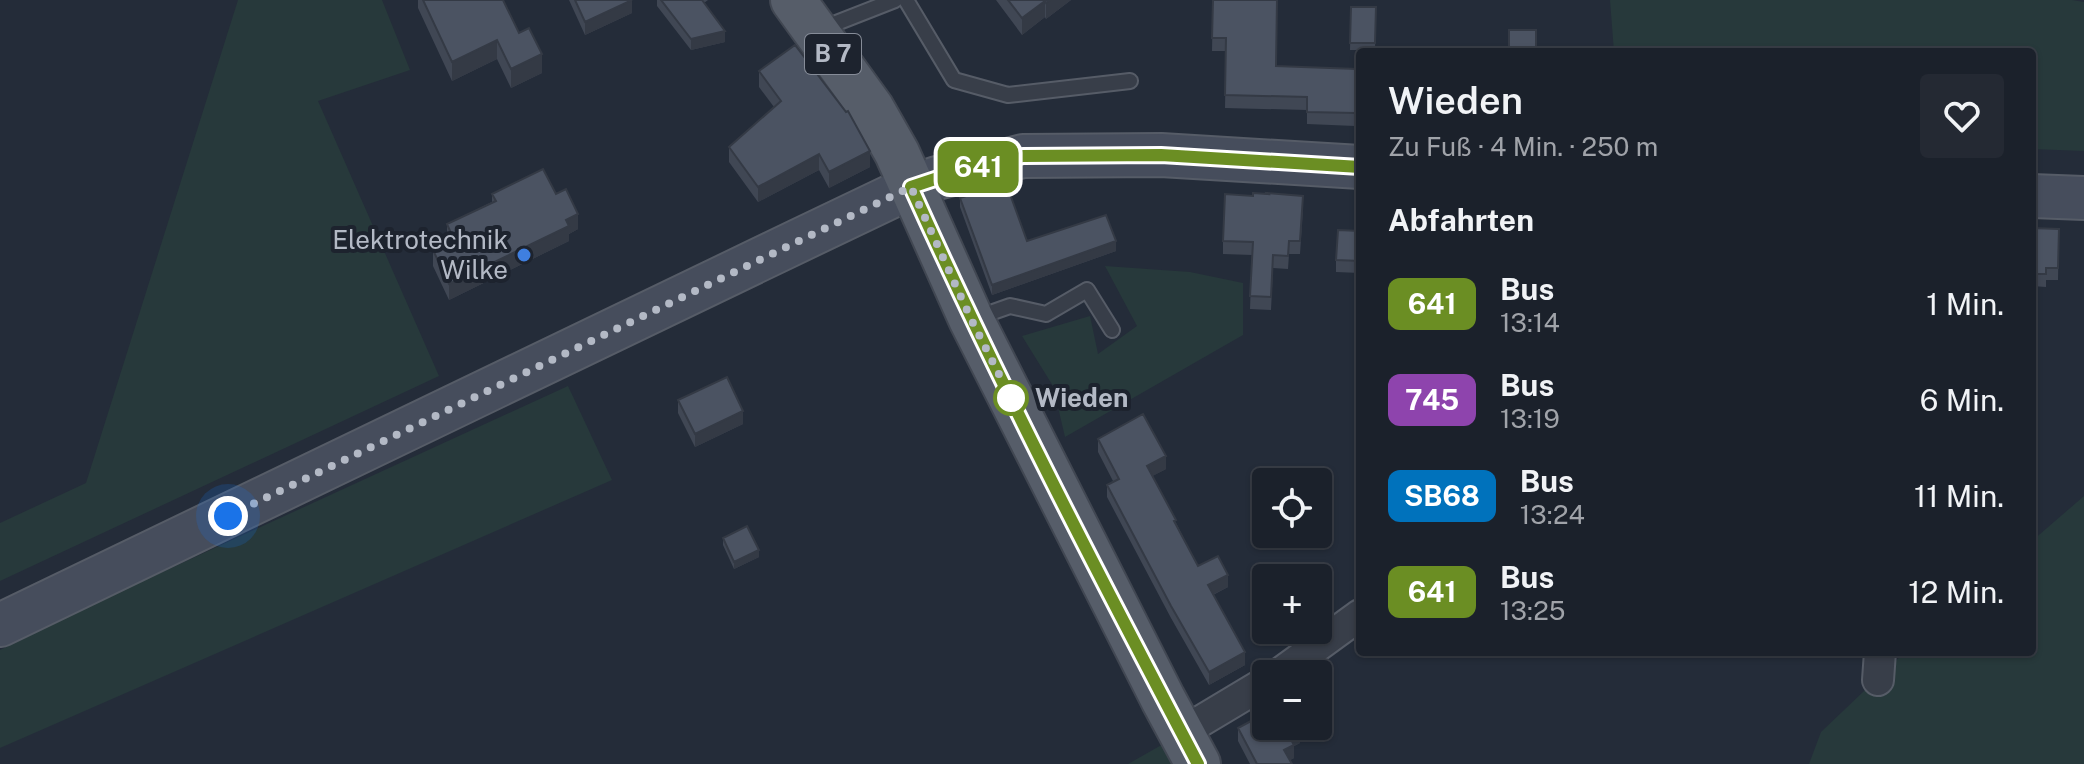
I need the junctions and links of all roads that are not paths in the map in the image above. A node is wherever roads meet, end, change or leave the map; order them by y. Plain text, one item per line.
1 (895, 0) edge
2 (906, 0) edge
3 (805, 16) edge
4 (1130, 81) dead end
5 (1356, 167) edge
6 (911, 187) junction
7 (2036, 196) edge
8 (2084, 198) edge
9 (971, 319) junction
10 (1112, 330) dead end
11 (1356, 618) edge
12 (0, 625) edge
13 (1298, 660) edge
14 (1252, 694) edge
15 (1190, 748) edge

1 - 3 lane
2 - 4 lane
3 - 6 main road, B 7
5 - 6 main road
6 - 9 main road, B 7
6 - 12 main road
7 - 8 main road
9 - 10 lane
9 - 15 main road, B 7
11 - 13 street
14 - 15 street

